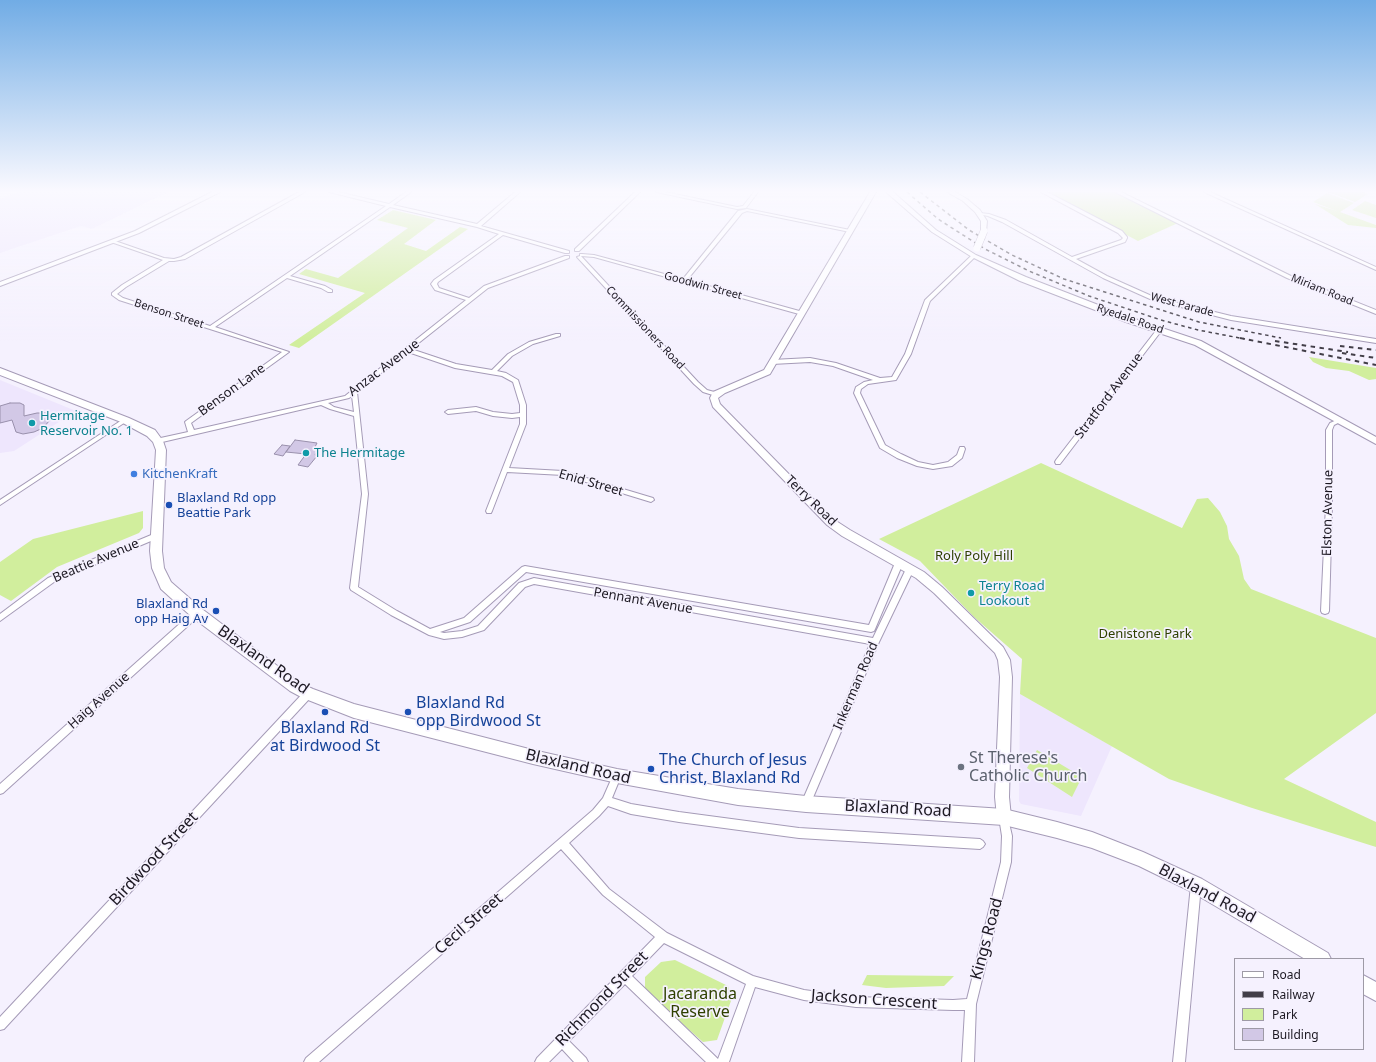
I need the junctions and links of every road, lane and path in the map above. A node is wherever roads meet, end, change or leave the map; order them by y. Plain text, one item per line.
1 (113, 242) joint
2 (213, 242) edge
3 (337, 242) edge
4 (492, 242) edge
5 (527, 242) edge
6 (586, 242) edge
7 (715, 242) edge
8 (844, 242) edge
9 (951, 242) edge
10 (980, 242) edge
11 (1040, 242) edge
12 (1121, 242) edge
13 (1217, 242) edge
14 (1315, 242) edge
15 (960, 248) junction
16 (977, 248) junction
17 (577, 250) junction
18 (567, 254) junction
19 (580, 256) junction
20 (974, 256) junction
21 (604, 259) junction
22 (1071, 259) junction
23 (167, 260) junction
24 (585, 263) junction
25 (1376, 269) edge
26 (286, 276) junction
27 (684, 281) junction
28 (0, 284) edge
29 (330, 291) dead end
30 (470, 300) junction
31 (1376, 312) edge
32 (801, 313) junction
33 (212, 328) junction
34 (1160, 330) junction
35 (558, 335) dead end
36 (1376, 341) edge
37 (408, 350) junction
38 (286, 352) joint
39 (772, 362) junction
40 (0, 371) edge
41 (493, 372) junction
42 (880, 380) junction
43 (354, 393) junction
44 (716, 394) junction
45 (322, 403) junction
46 (448, 412) dead end
47 (523, 414) junction
48 (356, 415) junction
49 (125, 420) junction
50 (1339, 421) junction
51 (192, 433) junction
52 (158, 441) junction
53 (1376, 441) edge
54 (962, 449) dead end
55 (1058, 462) dead end
56 (505, 470) junction
57 (651, 500) dead end
58 (0, 503) edge
59 (489, 511) dead end
60 (156, 536) junction
61 (899, 563) junction
62 (910, 569) junction
63 (1325, 611) dead end
64 (197, 613) junction
65 (0, 618) edge
66 (871, 629) joint
67 (429, 632) junction
68 (875, 642) junction
69 (308, 694) junction
70 (617, 776) junction
71 (0, 790) edge
72 (606, 801) junction
73 (806, 804) junction
74 (1004, 817) junction
75 (562, 843) junction
76 (980, 844) dead end
77 (1196, 885) junction
78 (664, 937) junction
79 (1320, 958) edge
80 (625, 976) junction
81 (752, 982) junction
82 (1364, 985) edge
83 (1376, 992) edge
84 (971, 1004) junction
85 (0, 1025) edge
86 (562, 1041) junction
87 (310, 1062) edge
88 (541, 1062) edge
89 (582, 1062) edge
90 (714, 1062) edge
91 (723, 1062) edge
92 (968, 1062) edge
93 (1179, 1062) edge

1 - 23 street
1 - 28 street
2 - 23 street
3 - 26 street
4 - 30 street
5 - 18 street
6 - 17 street
7 - 27 street
8 - 32 street
9 - 15 street, Ryedale Road
10 - 16 street, bridge
11 - 22 street, West Parade
12 - 22 street
13 - 31 street, Miriam Road
14 - 25 street
15 - 16 street
15 - 20 street, Ryedale Road
16 - 20 street
17 - 18 street
17 - 19 street, Commissioners Road
18 - 19 street, Goodwin Street
18 - 30 street, Anzac Avenue
19 - 21 street, Goodwin Street
19 - 24 street, Commissioners Road
20 - 34 street, Ryedale Road
20 - 42 street
21 - 24 street, Goodwin Street
21 - 27 street, Goodwin Street
22 - 36 street, West Parade
23 - 33 street, Benson Street
24 - 44 street, Commissioners Road
26 - 29 street
26 - 33 street
27 - 32 street, Goodwin Street
30 - 37 street, Anzac Avenue
32 - 39 street
33 - 38 street, Benson Street
34 - 50 street, Ryedale Road
34 - 55 street, Stratford Avenue
35 - 41 street
37 - 41 street
37 - 43 street, Anzac Avenue
38 - 51 street, Benson Lane
39 - 42 street
39 - 44 street
40 - 49 main road
41 - 47 street
42 - 54 street
43 - 45 street, Anzac Avenue
43 - 48 street, Pennant Avenue
44 - 61 street, Terry Road
45 - 48 street
45 - 51 street, Anzac Avenue
46 - 47 street
47 - 56 street
48 - 67 street, Pennant Avenue
49 - 52 main road
49 - 58 street
50 - 53 street, Ryedale Road
50 - 63 street, Elston Avenue
51 - 52 street, Anzac Avenue
52 - 60 main road, Blaxland Road
56 - 57 street, Enid Street
56 - 59 street
60 - 64 main road, Blaxland Road
60 - 65 street, Beattie Avenue
61 - 62 street, Terry Road
61 - 66 street, Inkerman Road
62 - 68 street, Inkerman Road
62 - 74 street, Terry Road
64 - 69 main road, Blaxland Road
64 - 71 street, Haig Avenue
66 - 67 street, Pennant Avenue
67 - 68 street, Pennant Avenue
68 - 73 street, Inkerman Road
69 - 70 main road, Blaxland Road
69 - 85 street, Birdwood Street
70 - 72 street, Cecil Street
70 - 73 main road, Blaxland Road
72 - 75 street, Cecil Street
72 - 76 street, Blaxland Road
73 - 74 main road, Blaxland Road
74 - 77 main road, Blaxland Road
74 - 84 street, Kings Road
75 - 78 street, Jackson Crescent
75 - 87 street, Cecil Street
77 - 79 main road, Blaxland Road
77 - 93 street
78 - 80 street, Richmond Street
78 - 81 street, Jackson Crescent
80 - 86 street, Richmond Street
80 - 90 street
81 - 84 street, Jackson Crescent
81 - 91 street
82 - 83 main road
84 - 92 street, Kings Road
86 - 88 street, Richmond Street
86 - 89 street

